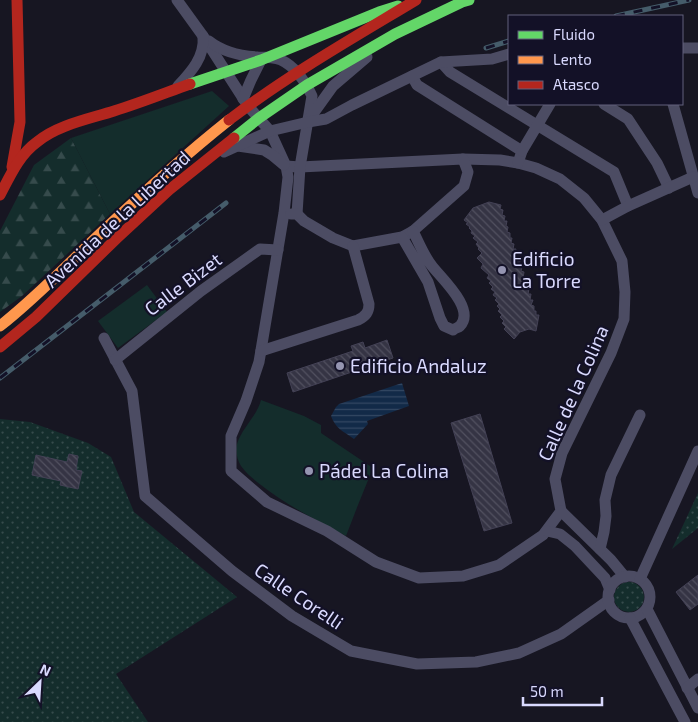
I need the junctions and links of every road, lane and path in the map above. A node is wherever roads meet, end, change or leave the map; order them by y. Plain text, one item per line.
1 (17, 0) edge
2 (177, 0) edge
3 (415, 0) edge
4 (469, 0) edge
5 (394, 34) junction
6 (203, 36) junction
7 (683, 48) edge
8 (698, 48) edge
9 (508, 54) edge
10 (265, 59) junction
11 (441, 62) junction
12 (226, 71) junction
13 (297, 72) junction
14 (412, 76) junction
15 (307, 85) junction
16 (175, 90) junction
17 (246, 102) junction
18 (549, 105) edge
19 (606, 105) edge
20 (672, 105) edge
21 (259, 118) junction
22 (20, 122) junction
23 (308, 122) junction
24 (537, 125) junction
25 (270, 130) junction
26 (52, 131) junction
27 (238, 146) junction
28 (522, 151) junction
29 (209, 158) junction
30 (463, 159) junction
31 (518, 163) junction
32 (286, 166) junction
33 (300, 167) junction
34 (693, 177) junction
35 (7, 181) junction
36 (669, 188) junction
37 (698, 193) edge
38 (0, 195) edge
39 (628, 206) junction
40 (284, 213) junction
41 (297, 214) junction
42 (602, 220) junction
43 (413, 231) junction
44 (402, 237) junction
45 (353, 246) junction
46 (278, 250) junction
47 (0, 326) edge
48 (104, 338) dead end
49 (0, 347) edge
50 (261, 351) junction
51 (115, 360) junction
52 (640, 415) dead end
53 (698, 451) edge
54 (561, 511) junction
55 (547, 531) junction
56 (600, 549) junction
57 (625, 576) junction
58 (640, 579) junction
59 (609, 595) junction
60 (647, 609) junction
61 (630, 618) junction
62 (698, 679) edge
63 (687, 688) junction
64 (698, 708) edge
65 (685, 722) edge

1 - 22 main road
2 - 6 street
3 - 10 main road
3 - 13 main road, Avenida de la Libertad
4 - 5 main road, Avenida de la Libertad
5 - 15 main road, Avenida de la Libertad
5 - 23 street
6 - 10 street
6 - 12 street
6 - 16 street
7 - 8 street
9 - 11 street
10 - 12 main road
10 - 13 street
10 - 17 street
11 - 14 street
11 - 24 street
12 - 16 main road
12 - 17 street
13 - 15 street
13 - 17 main road, Avenida de la Libertad
14 - 23 street
14 - 28 street
15 - 21 main road, Avenida de la Libertad
15 - 23 street
16 - 26 main road
17 - 21 street
17 - 47 main road, Avenida de la Libertad
18 - 24 street
19 - 36 street
20 - 34 street
21 - 25 street
21 - 29 main road, Avenida de la Libertad
22 - 26 main road
22 - 35 main road
23 - 25 street
23 - 33 street
24 - 28 street
24 - 39 street
25 - 27 street
25 - 32 street
26 - 35 main road
27 - 29 street
27 - 32 street
28 - 31 street
29 - 49 main road, Avenida de la Libertad
30 - 31 street, Calle de la Colina
30 - 33 street, Calle de la Colina
30 - 43 street
31 - 42 street, Calle de la Colina
32 - 33 street, Calle de la Colina
32 - 40 street
33 - 41 street
34 - 36 street
34 - 37 street
35 - 38 main road
36 - 39 street
39 - 42 street
40 - 41 street
40 - 46 street
41 - 45 street
42 - 54 street, Calle de la Colina
43 - 44 street
43 - 44 street
44 - 45 street
45 - 50 street
46 - 50 street
46 - 51 street, Calle Bizet
48 - 51 street, Calle Corelli
50 - 55 street
51 - 59 street, Calle Corelli
52 - 56 street
53 - 58 street
54 - 55 street
54 - 56 street
55 - 59 street
56 - 57 street
57 - 58 street
57 - 59 street
58 - 60 street
59 - 61 street
60 - 61 street
60 - 63 street
61 - 65 street
62 - 63 street
63 - 64 street

